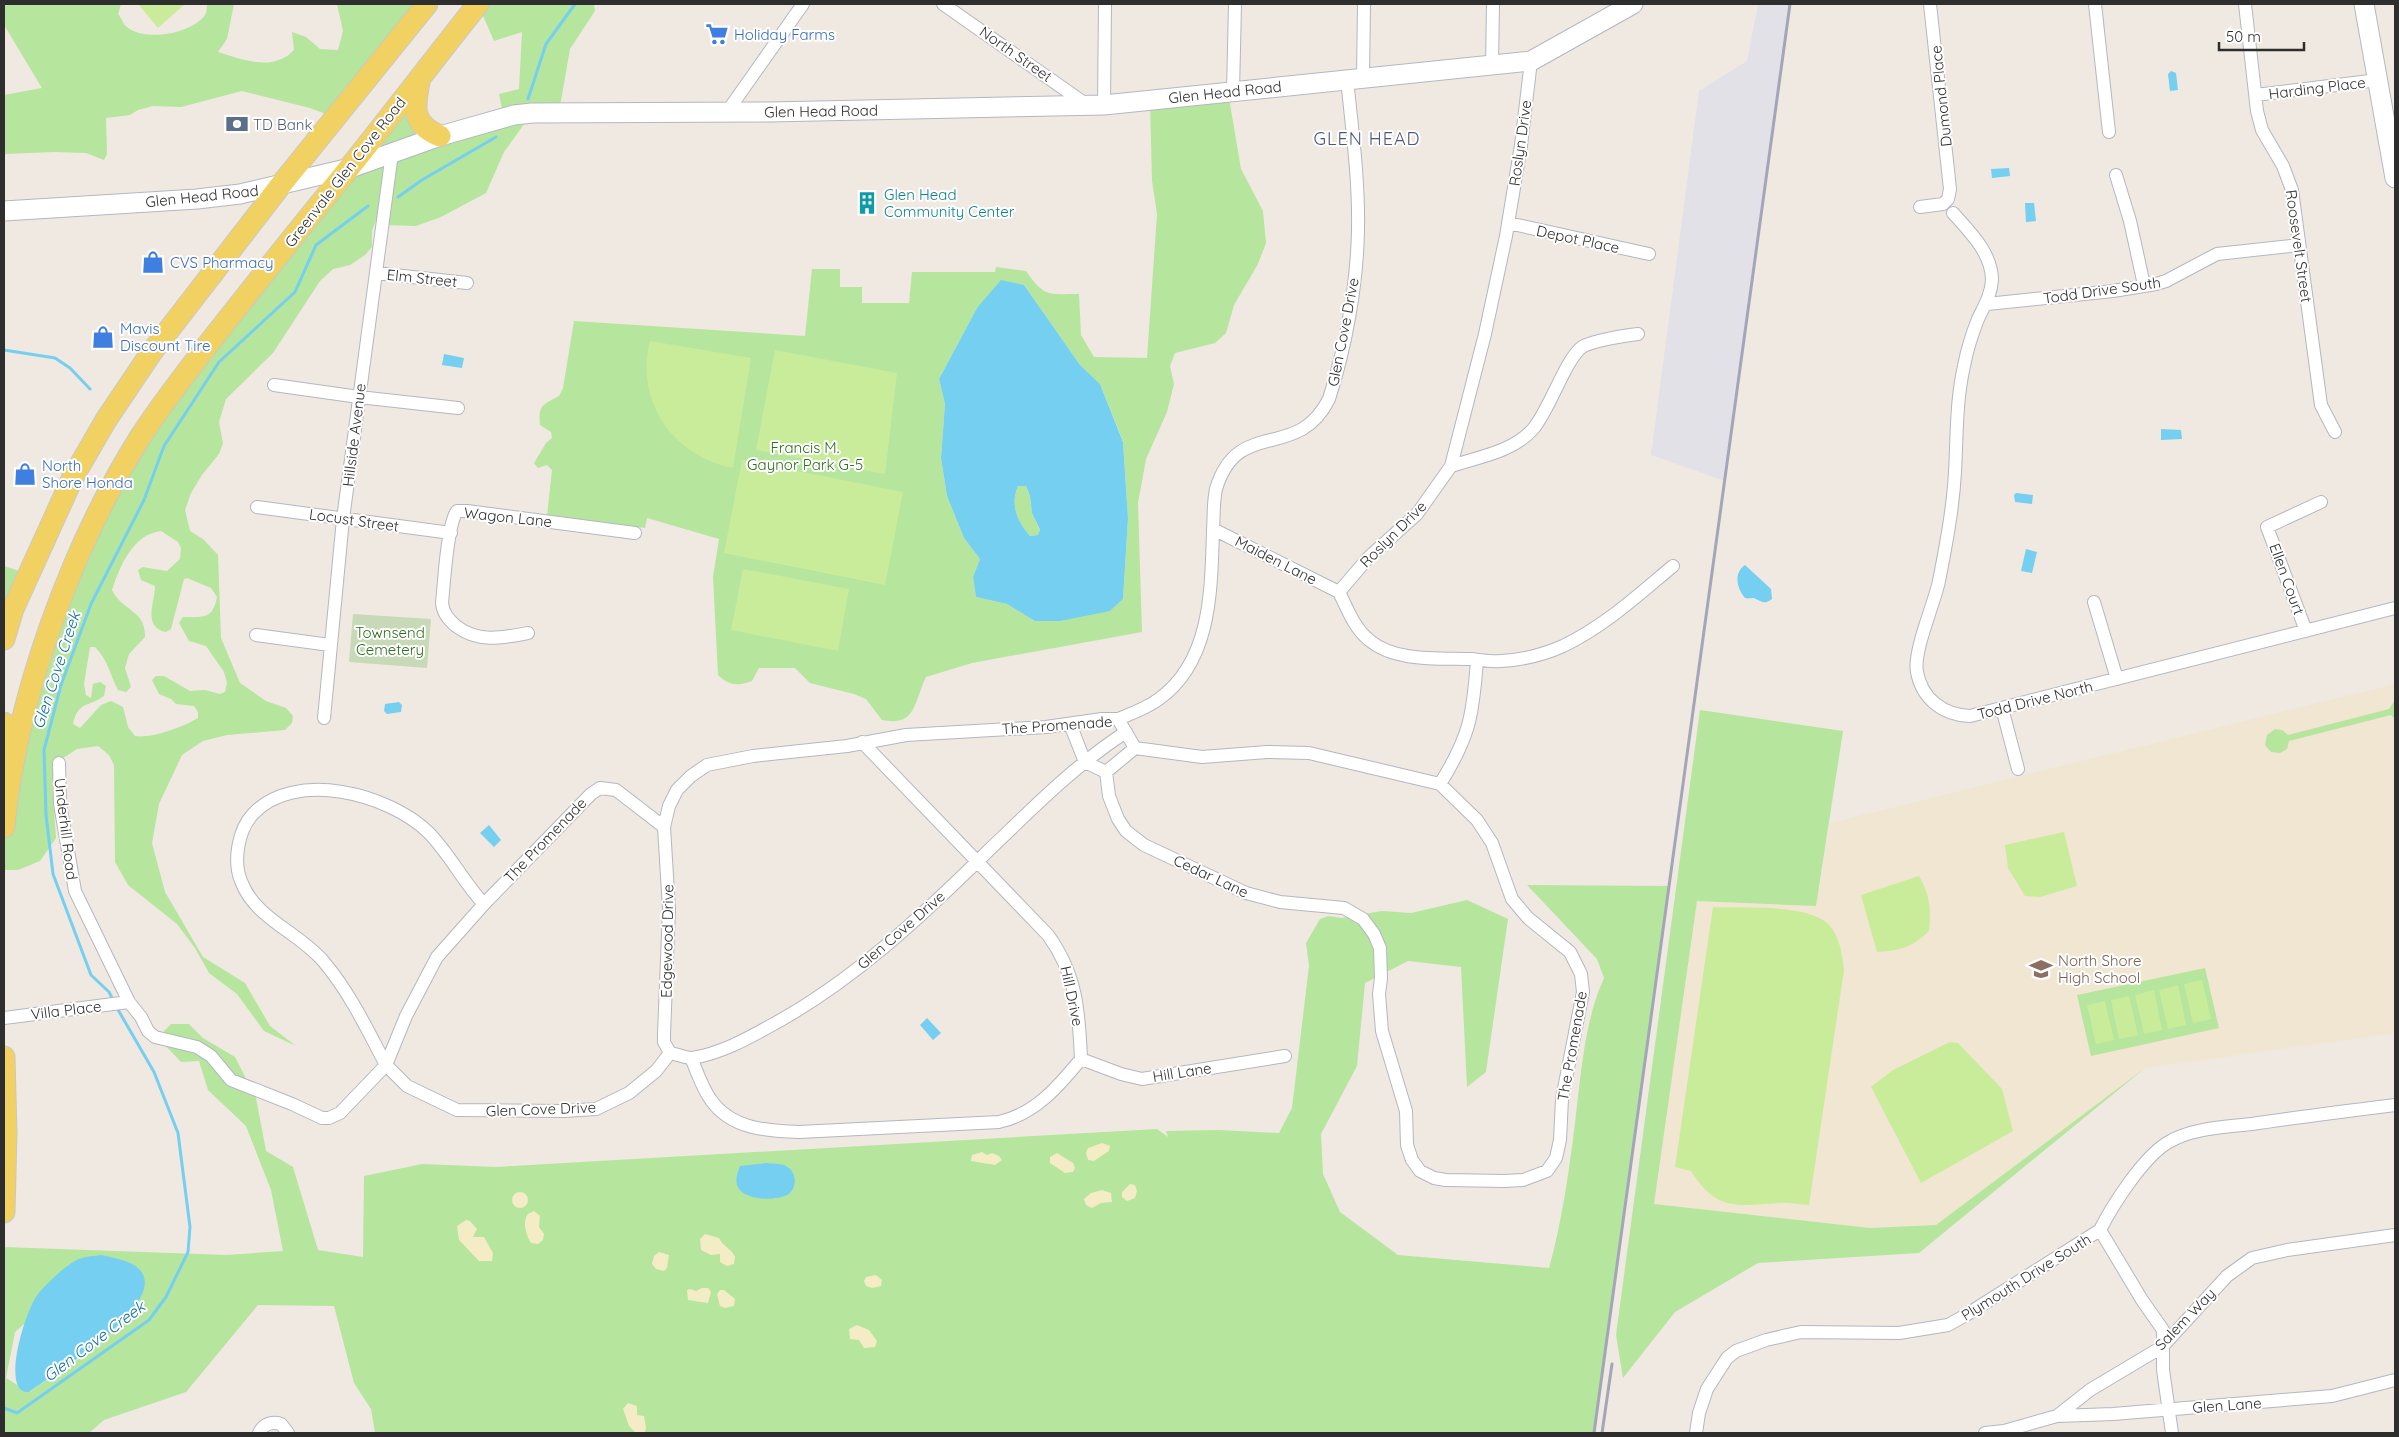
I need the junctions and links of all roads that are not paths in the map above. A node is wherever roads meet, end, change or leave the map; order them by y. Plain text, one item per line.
1 (427, 4) edge
2 (478, 4) edge
3 (803, 4) edge
4 (943, 4) edge
5 (1105, 4) edge
6 (1235, 4) edge
7 (1364, 4) edge
8 (1493, 4) edge
9 (1633, 4) edge
10 (1930, 4) edge
11 (2095, 4) edge
12 (2245, 4) edge
13 (2364, 4) edge
14 (1531, 61) junction
15 (1492, 64) junction
16 (420, 76) junction
17 (1355, 78) junction
18 (2378, 80) junction
19 (1233, 92) junction
20 (2256, 95) junction
21 (1096, 105) junction
22 (727, 112) junction
23 (2109, 132) dead end
24 (440, 136) junction
25 (392, 153) junction
26 (350, 168) junction
27 (2116, 175) dead end
28 (2395, 178) edge
29 (280, 186) junction
30 (1920, 207) dead end
31 (4, 210) edge
32 (1953, 212) dead end
33 (1508, 223) junction
34 (2299, 245) junction
35 (1649, 254) dead end
36 (376, 273) junction
37 (467, 283) dead end
38 (2144, 285) junction
39 (1988, 304) junction
40 (1638, 334) dead end
41 (274, 385) dead end
42 (359, 397) junction
43 (458, 408) dead end
44 (2335, 432) dead end
45 (1451, 466) junction
46 (2321, 502) dead end
47 (257, 507) dead end
48 (344, 519) junction
49 (1214, 529) junction
50 (635, 533) dead end
51 (451, 534) junction
52 (1673, 566) dead end
53 (1339, 592) junction
54 (2094, 602) dead end
55 (2395, 608) edge
56 (8, 614) edge
57 (2306, 631) junction
58 (528, 633) dead end
59 (256, 635) dead end
60 (4, 639) edge
61 (330, 645) junction
62 (1477, 660) junction
63 (2117, 679) junction
64 (2002, 708) junction
65 (324, 718) dead end
66 (1118, 719) junction
67 (4, 723) edge
68 (1070, 724) junction
69 (1126, 732) junction
70 (862, 742) junction
71 (1135, 748) junction
72 (1085, 762) junction
73 (59, 763) dead end
74 (4, 767) edge
75 (2018, 769) dead end
76 (1106, 772) junction
77 (1440, 784) junction
78 (5, 796) edge
79 (4, 827) edge
80 (664, 827) junction
81 (977, 862) junction
82 (484, 904) junction
83 (126, 1003) junction
84 (4, 1018) edge
85 (670, 1052) junction
86 (1285, 1056) dead end
87 (4, 1057) edge
88 (691, 1058) junction
89 (1081, 1060) junction
90 (386, 1065) junction
91 (2395, 1105) edge
92 (1533, 1177) joint
93 (4, 1212) edge
94 (2100, 1230) junction
95 (2395, 1235) edge
96 (2162, 1347) junction
97 (2395, 1380) edge
98 (2170, 1410) junction
99 (2057, 1416) junction
100 (259, 1433) edge
101 (288, 1433) edge
102 (1696, 1433) edge
103 (1985, 1433) edge
104 (2172, 1433) edge

1 - 29 main road
2 - 16 main road, Greenvale Glen Cove Road
3 - 22 street
4 - 21 street, North Street
5 - 21 street
6 - 19 street
7 - 17 street, Glen Cove Drive
8 - 15 street
9 - 14 main road, Glen Head Road
10 - 30 street, Dumond Place
11 - 23 street
12 - 20 street, Roosevelt Street
13 - 18 main road
14 - 15 main road, Glen Head Road
14 - 33 street, Roslyn Drive
15 - 17 main road, Glen Head Road
16 - 24 main road
16 - 26 main road, Greenvale Glen Cove Road
17 - 19 main road, Glen Head Road
17 - 49 street, Glen Cove Drive
18 - 20 street, Harding Place
18 - 28 main road
19 - 21 main road, Glen Head Road
20 - 34 street, Roosevelt Street
21 - 22 main road, Glen Head Road
22 - 24 main road, Glen Head Road
24 - 25 main road, Glen Head Road
25 - 26 main road, Glen Head Road
25 - 36 street, Hillside Avenue
26 - 29 main road, Glen Head Road
26 - 78 main road, Greenvale Glen Cove Road
27 - 38 street
29 - 31 main road, Glen Head Road
29 - 56 main road
32 - 39 street
33 - 35 street, Depot Place
33 - 45 street, Roslyn Drive
34 - 38 street, Todd Drive South
34 - 44 street, Roosevelt Street
36 - 37 street, Elm Street
36 - 42 street, Hillside Avenue
38 - 39 street, Todd Drive South
39 - 64 street, Todd Drive North
40 - 45 street
41 - 42 street
42 - 43 street
42 - 48 street, Hillside Avenue
45 - 53 street, Roslyn Drive
46 - 57 street, Ellen Court
47 - 48 street, Locust Street
48 - 51 street, Locust Street
48 - 61 street, Hillside Avenue
49 - 53 street, Maiden Lane
49 - 66 street, Glen Cove Drive
50 - 51 street, Wagon Lane
51 - 58 street, Wagon Lane
52 - 62 street
53 - 62 street
54 - 63 street
55 - 57 street, Todd Drive North
56 - 60 main road
57 - 63 street, Todd Drive North
59 - 61 street
61 - 65 street, Hillside Avenue
62 - 77 street
63 - 64 street, Todd Drive North
64 - 75 street
66 - 68 street, The Promenade
66 - 69 street, The Promenade
67 - 74 main road
68 - 70 street, The Promenade
68 - 72 street
69 - 71 street, The Promenade
69 - 72 street, Glen Cove Drive
70 - 80 street, The Promenade
70 - 81 street, Hill Drive
71 - 76 street
71 - 77 street
72 - 76 street
72 - 81 street, Glen Cove Drive
73 - 83 street, Underhill Road
76 - 92 street, Cedar Lane
77 - 92 street, The Promenade
78 - 79 main road, Greenvale Glen Cove Road
80 - 82 street, The Promenade
80 - 85 street, Edgewood Drive
81 - 88 street, Glen Cove Drive
81 - 89 street, Hill Drive
82 - 90 street, The Promenade
82 - 90 street, Glen Cove Drive
83 - 84 street, Villa Place
83 - 90 street
85 - 88 street
85 - 90 street, Glen Cove Drive
86 - 89 street, Hill Lane
87 - 93 main road
88 - 89 street
91 - 94 street, Plymouth Drive South
94 - 96 street
94 - 102 street, Plymouth Drive South
95 - 96 street, Salem Way
96 - 98 street
96 - 99 street, Salem Way
97 - 98 street, Glen Lane
98 - 99 street, Glen Lane
98 - 104 street
99 - 103 street, Salem Way
100 - 101 street

